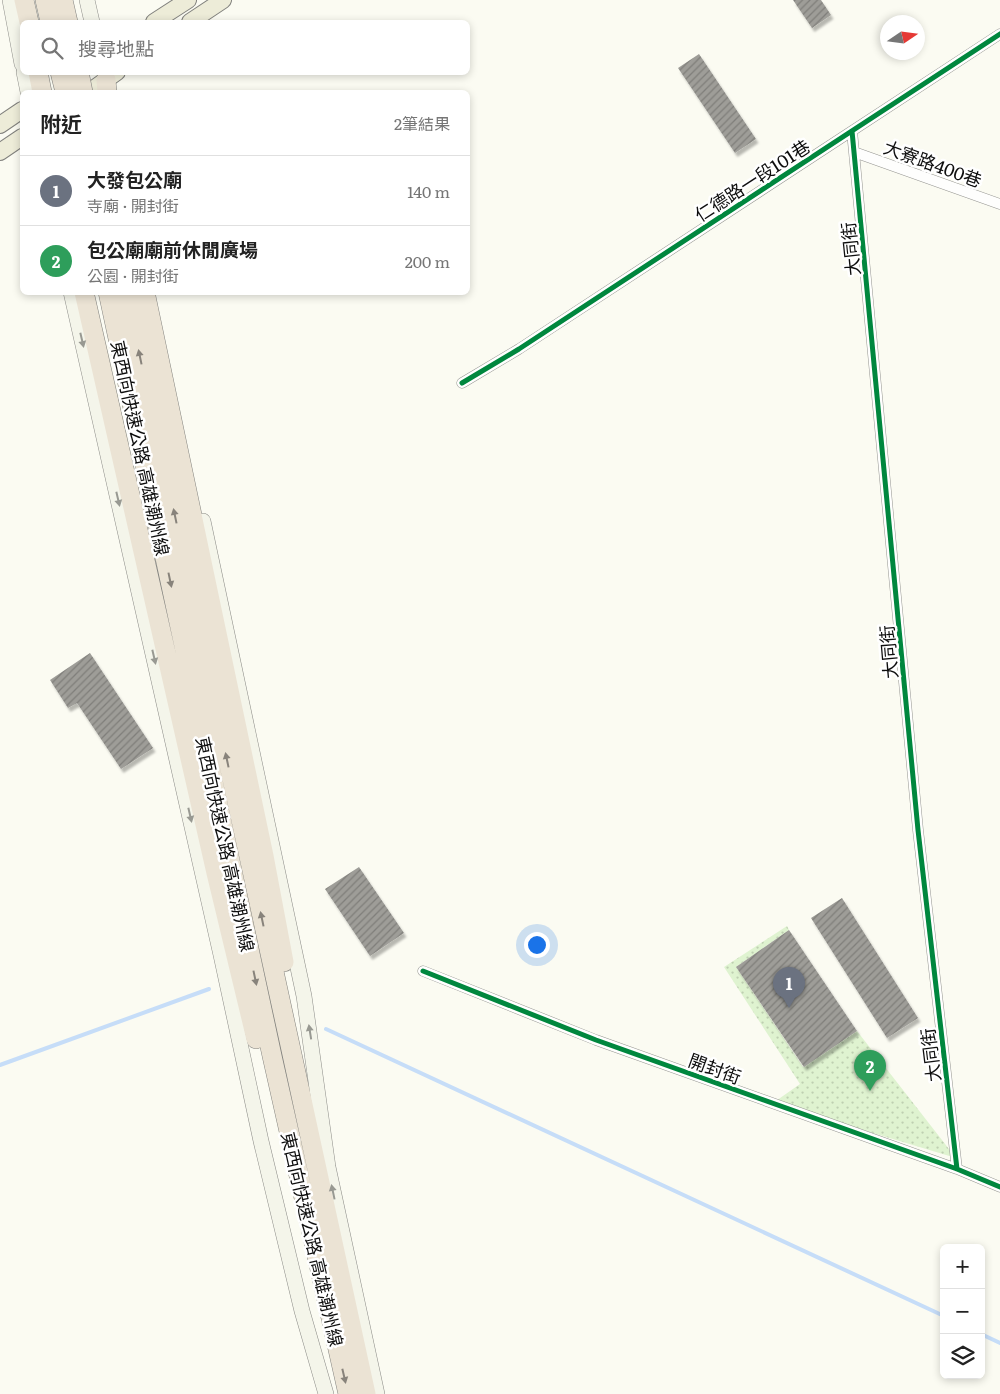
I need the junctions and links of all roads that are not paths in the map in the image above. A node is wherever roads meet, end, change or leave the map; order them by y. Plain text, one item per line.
1 (10, 0) edge
2 (24, 0) edge
3 (45, 0) edge
4 (63, 0) edge
5 (87, 0) edge
6 (188, 0) edge
7 (223, 0) edge
8 (28, 20) edge
9 (50, 20) edge
10 (68, 20) edge
11 (92, 20) edge
12 (157, 20) edge
13 (193, 20) edge
14 (1000, 34) edge
15 (20, 53) edge
16 (25, 75) edge
17 (39, 75) edge
18 (61, 75) edge
19 (75, 75) edge
20 (80, 75) edge
21 (109, 82) edge
22 (28, 90) edge
23 (42, 90) edge
24 (53, 90) edge
25 (64, 90) edge
26 (83, 90) edge
27 (93, 90) edge
28 (20, 111) edge
29 (0, 125) edge
30 (852, 131) junction
31 (20, 138) edge
32 (0, 152) edge
33 (854, 152) junction
34 (1000, 204) edge
35 (72, 295) edge
36 (85, 295) edge
37 (109, 295) edge
38 (127, 295) edge
39 (146, 295) edge
40 (155, 295) edge
41 (462, 382) dead end
42 (424, 971) dead end
43 (316, 1164) junction
44 (957, 1169) junction
45 (1000, 1186) edge
46 (334, 1333) junction
47 (326, 1394) edge
48 (348, 1394) edge
49 (366, 1394) edge
50 (377, 1394) edge

1 - 15 main road
2 - 8 highway
3 - 9 highway
4 - 10 highway
5 - 11 main road
6 - 12 main road
7 - 13 main road
14 - 30 street, 仁德路一段101巷
16 - 22 main road
17 - 23 highway
18 - 25 highway, bridge
19 - 24 main road
20 - 26 highway, bridge
21 - 27 main road
28 - 29 main road
30 - 33 street, 大同街
30 - 41 street, 仁德路一段101巷
31 - 32 main road
33 - 34 street, 大寮路400巷
33 - 44 street, 大同街
35 -> 47 main road
36 - 46 highway
37 -> 46 highway, 東西向快速公路 高雄潮州線
43 -> 38 highway, 東西向快速公路 高雄潮州線
39 - 43 highway
50 -> 40 main road
42 - 44 street, 開封街
43 - 49 highway, 東西向快速公路 高雄潮州線
44 - 45 street, 開封街
46 -> 48 highway, 東西向快速公路 高雄潮州線

